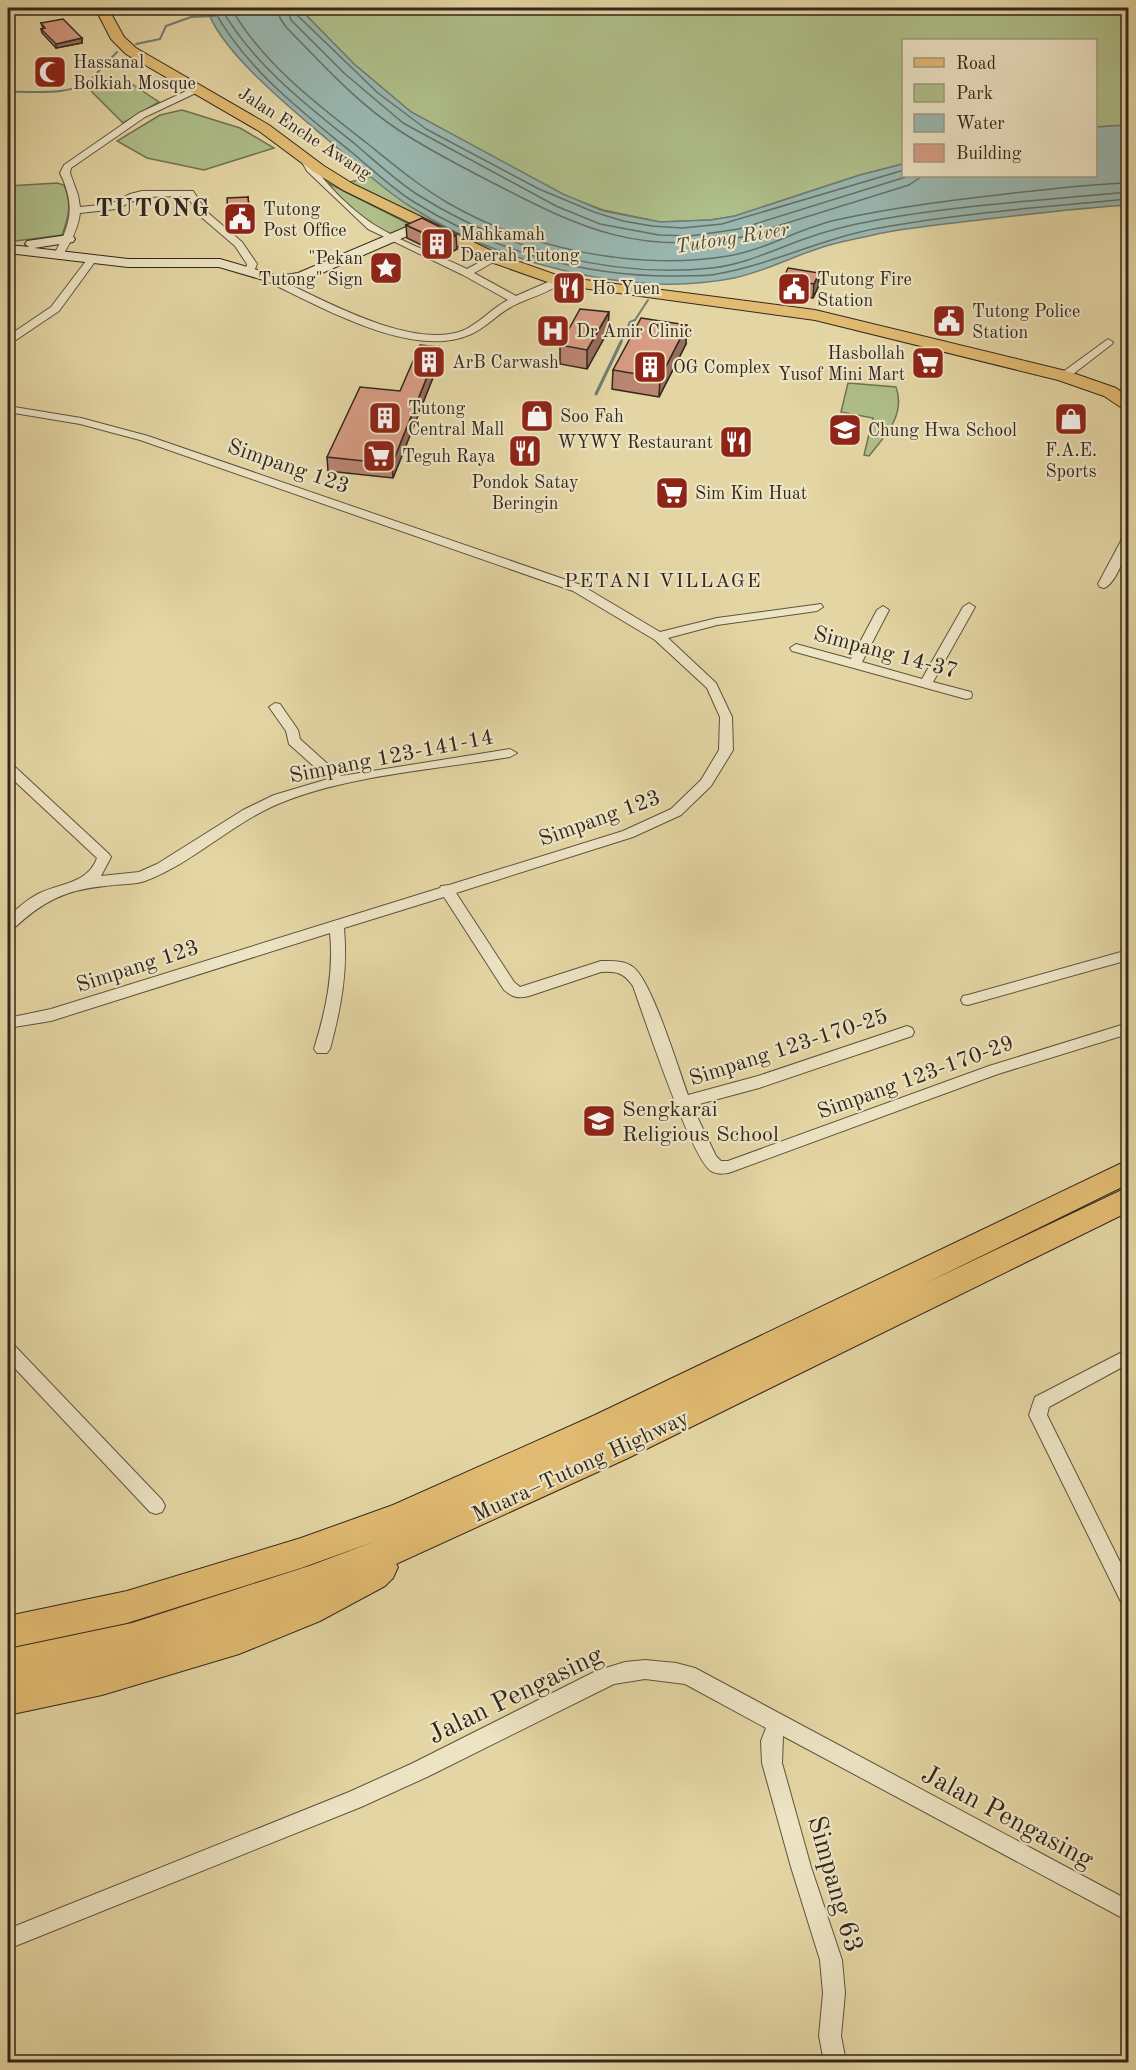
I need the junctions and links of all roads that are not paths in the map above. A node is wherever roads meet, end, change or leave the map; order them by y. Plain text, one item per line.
1 (102, 8) edge
2 (197, 89) junction
3 (305, 159) junction
4 (76, 210) junction
5 (423, 224) junction
6 (395, 237) junction
7 (68, 239) junction
8 (8, 247) edge
9 (58, 255) junction
10 (494, 258) junction
11 (92, 260) junction
12 (249, 272) junction
13 (466, 273) junction
14 (266, 277) junction
15 (301, 277) junction
16 (559, 281) junction
17 (306, 294) junction
18 (516, 300) junction
19 (9, 340) edge
20 (1108, 342) dead end
21 (1064, 376) junction
22 (1128, 404) edge
23 (8, 409) edge
24 (1128, 539) edge
25 (1104, 584) dead end
26 (817, 607) dead end
27 (969, 607) dead end
28 (883, 610) dead end
29 (659, 637) junction
30 (795, 648) dead end
31 (855, 664) junction
32 (926, 682) junction
33 (966, 694) dead end
34 (275, 707) dead end
35 (510, 753) dead end
36 (8, 768) edge
37 (338, 782) junction
38 (85, 884) junction
39 (446, 889) junction
40 (336, 924) junction
41 (8, 925) edge
42 (1128, 955) edge
43 (968, 1000) dead end
44 (8, 1023) edge
45 (1128, 1029) edge
46 (907, 1032) dead end
47 (321, 1049) dead end
48 (683, 1102) junction
49 (1128, 1171) edge
50 (1128, 1199) edge
51 (8, 1350) edge
52 (1128, 1356) edge
53 (156, 1506) dead end
54 (401, 1548) junction
55 (1128, 1596) edge
56 (8, 1632) edge
57 (8, 1666) edge
58 (8, 1698) edge
59 (778, 1723) junction
60 (1128, 1911) edge
61 (8, 1939) edge
62 (836, 2062) edge

1 - 2 main road, Jalan Enche Awang
2 - 3 main road, Jalan Enche Awang
2 - 4 street
3 - 5 main road, Jalan Enche Awang
3 - 6 street
4 - 7 street
4 - 12 street
5 - 6 street
5 - 10 main road, Jalan Enche Awang
6 - 13 street
6 - 15 street
7 - 8 street
7 - 9 street
8 - 9 street
9 - 11 street
10 - 13 street
10 - 16 main road, Jalan Enche Awang
11 - 12 street
11 - 19 street
12 - 14 street
13 - 18 street
14 - 15 street
14 - 17 street
15 - 17 street
16 - 18 street
16 - 21 main road, Jalan Enche Awang
17 - 18 street
20 - 21 street
21 - 22 main road, Jalan Enche Awang
23 - 29 street, Simpang 123
24 - 25 street
26 - 29 street
27 - 32 street
28 - 31 street
29 - 39 street, Simpang 123
30 - 31 street, Simpang 14-37
31 - 32 street, Simpang 14-37
32 - 33 street, Simpang 14-37
34 - 37 street
35 - 37 street, Simpang 123-141-14
36 - 38 street
37 - 38 street, Simpang 123-141-14
38 - 41 street, Simpang 123-141-14
39 - 40 street, Simpang 123
39 - 48 street
40 - 44 street, Simpang 123
40 - 47 street
42 - 43 street
45 - 48 street, Simpang 123-170-29
46 - 48 street, Simpang 123-170-25
49 - 56 highway, Muara–Tutong Highway
50 - 54 highway, Muara–Tutong Highway
51 - 53 street
52 - 55 street
54 - 57 highway, Muara–Tutong Highway
54 - 58 highway
59 - 60 street, Jalan Pengasing
59 - 61 street, Jalan Pengasing
59 - 62 street, Simpang 63

